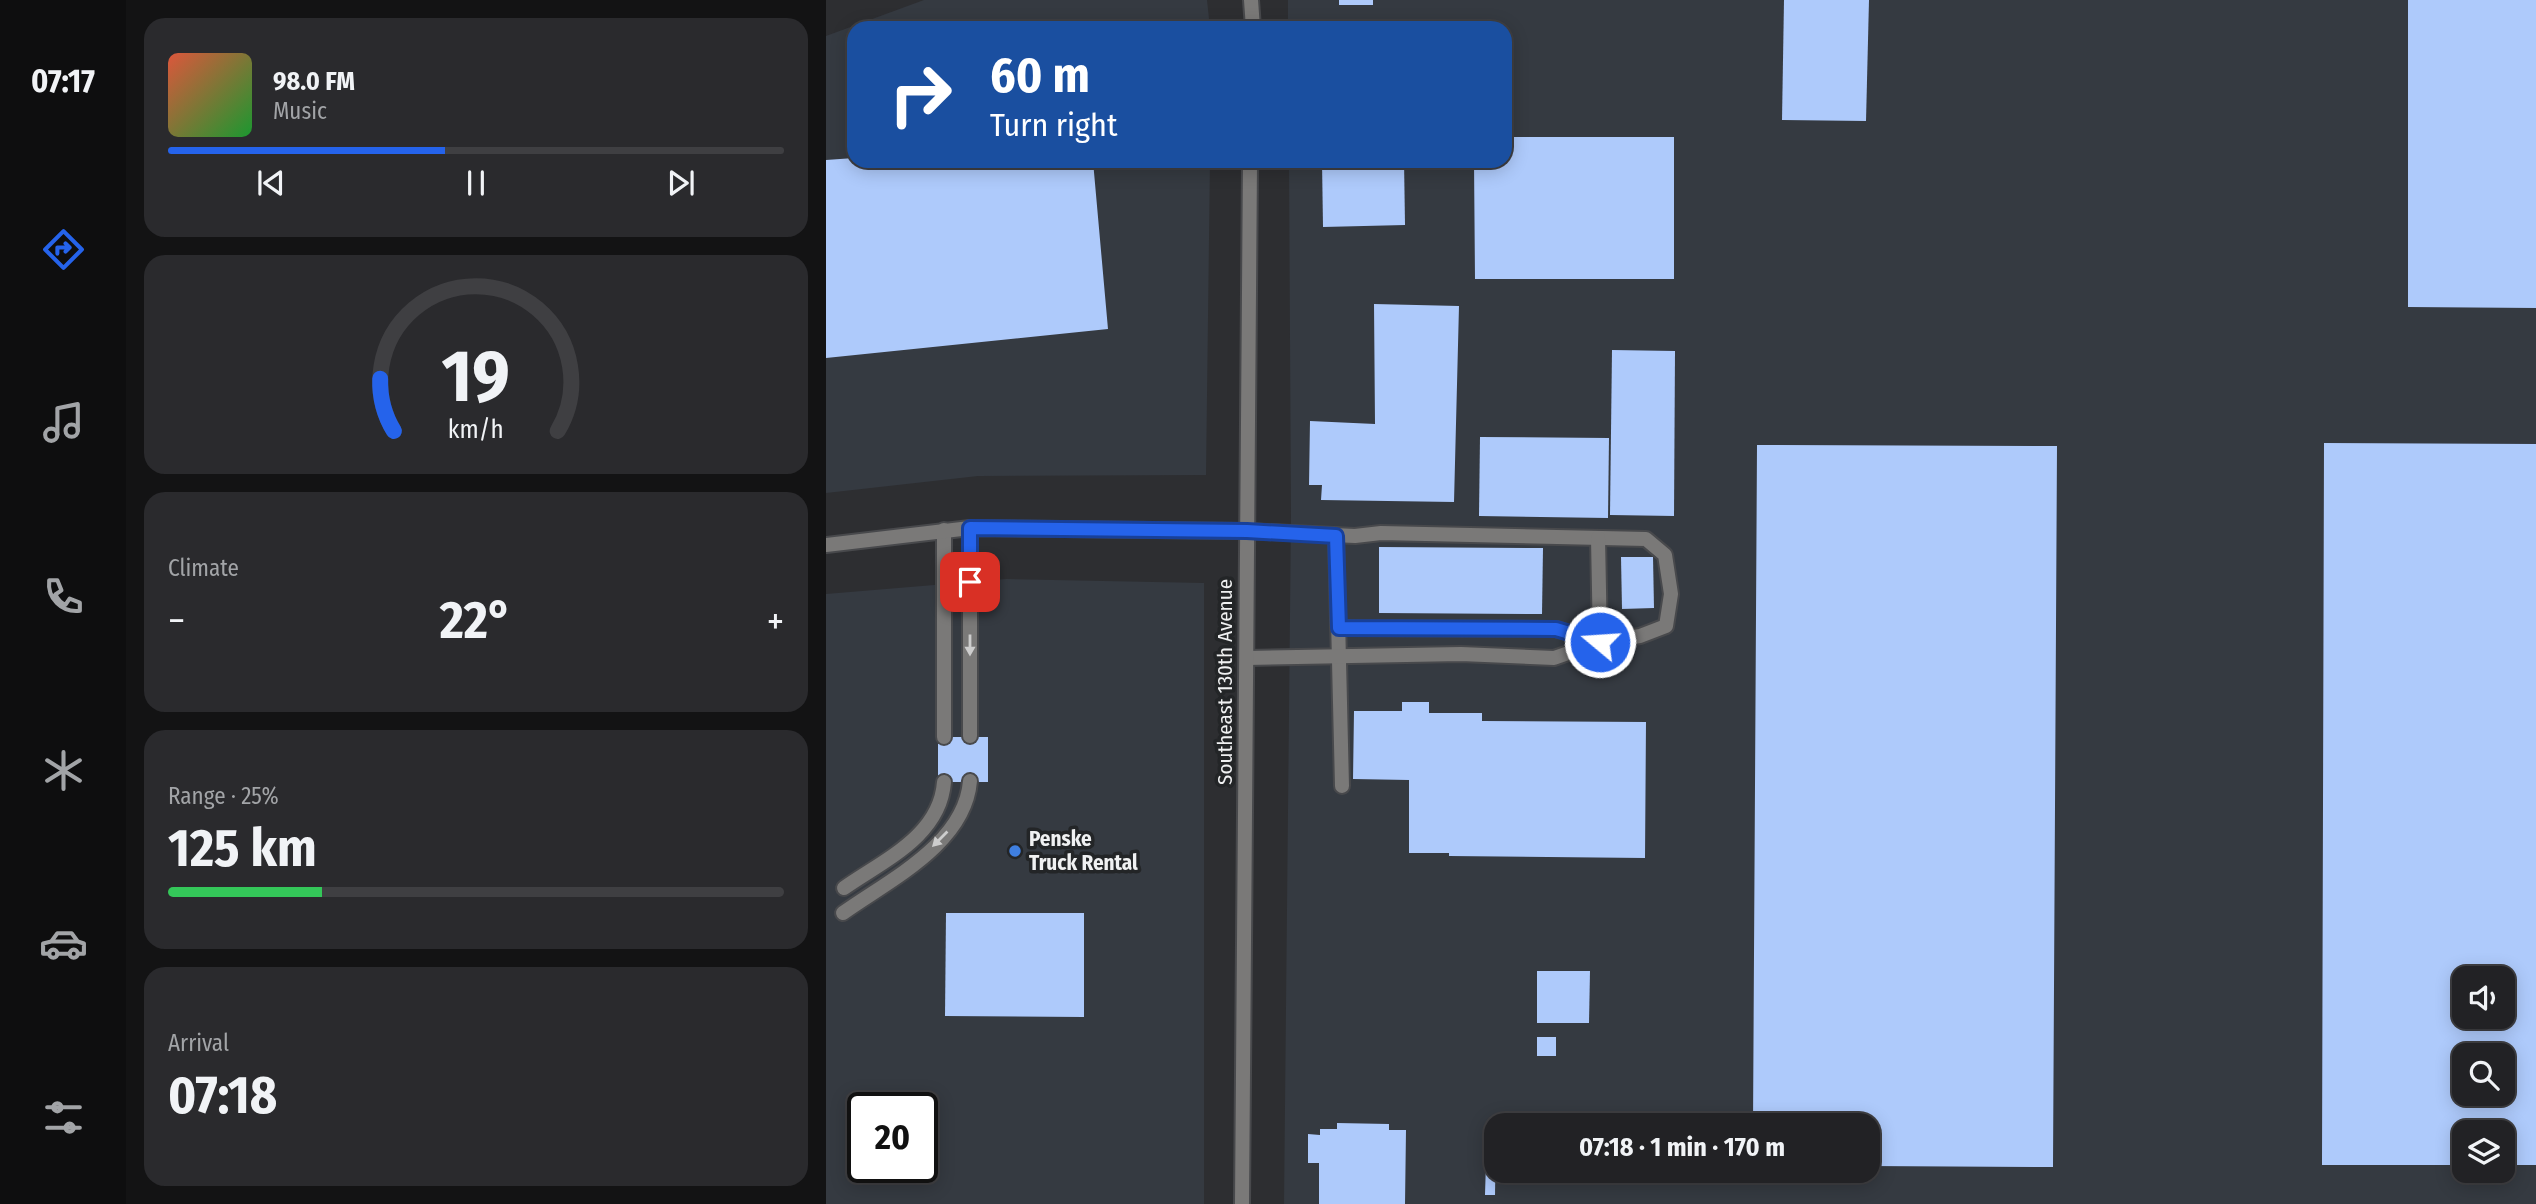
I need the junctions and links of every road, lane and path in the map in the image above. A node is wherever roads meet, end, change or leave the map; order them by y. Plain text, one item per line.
1 (1251, 0) edge
2 (1252, 21) edge
3 (1250, 168) edge
4 (970, 528) junction
5 (944, 530) junction
6 (1247, 531) junction
7 (1336, 536) junction
8 (1598, 538) junction
9 (826, 545) edge
10 (1339, 628) junction
11 (1600, 642) junction
12 (1247, 657) junction
13 (1340, 658) junction
14 (970, 736) dead end
15 (944, 737) dead end
16 (970, 781) dead end
17 (944, 782) dead end
18 (1342, 786) dead end
19 (844, 888) dead end
20 (843, 913) dead end
21 (1242, 1204) edge

1 - 2 street
3 - 6 street, Southeast 130th Avenue
4 - 5 street
4 - 6 street
4 -> 14 street
5 - 9 street
5 - 15 street
6 - 7 street
6 - 12 street, Southeast 130th Avenue
7 - 8 street
7 - 10 street
8 - 11 street
8 - 11 street
10 - 11 street
10 - 13 street
11 - 13 street
12 - 13 street
12 - 21 street, Southeast 130th Avenue
13 - 18 street
16 -> 20 street
17 - 19 street

